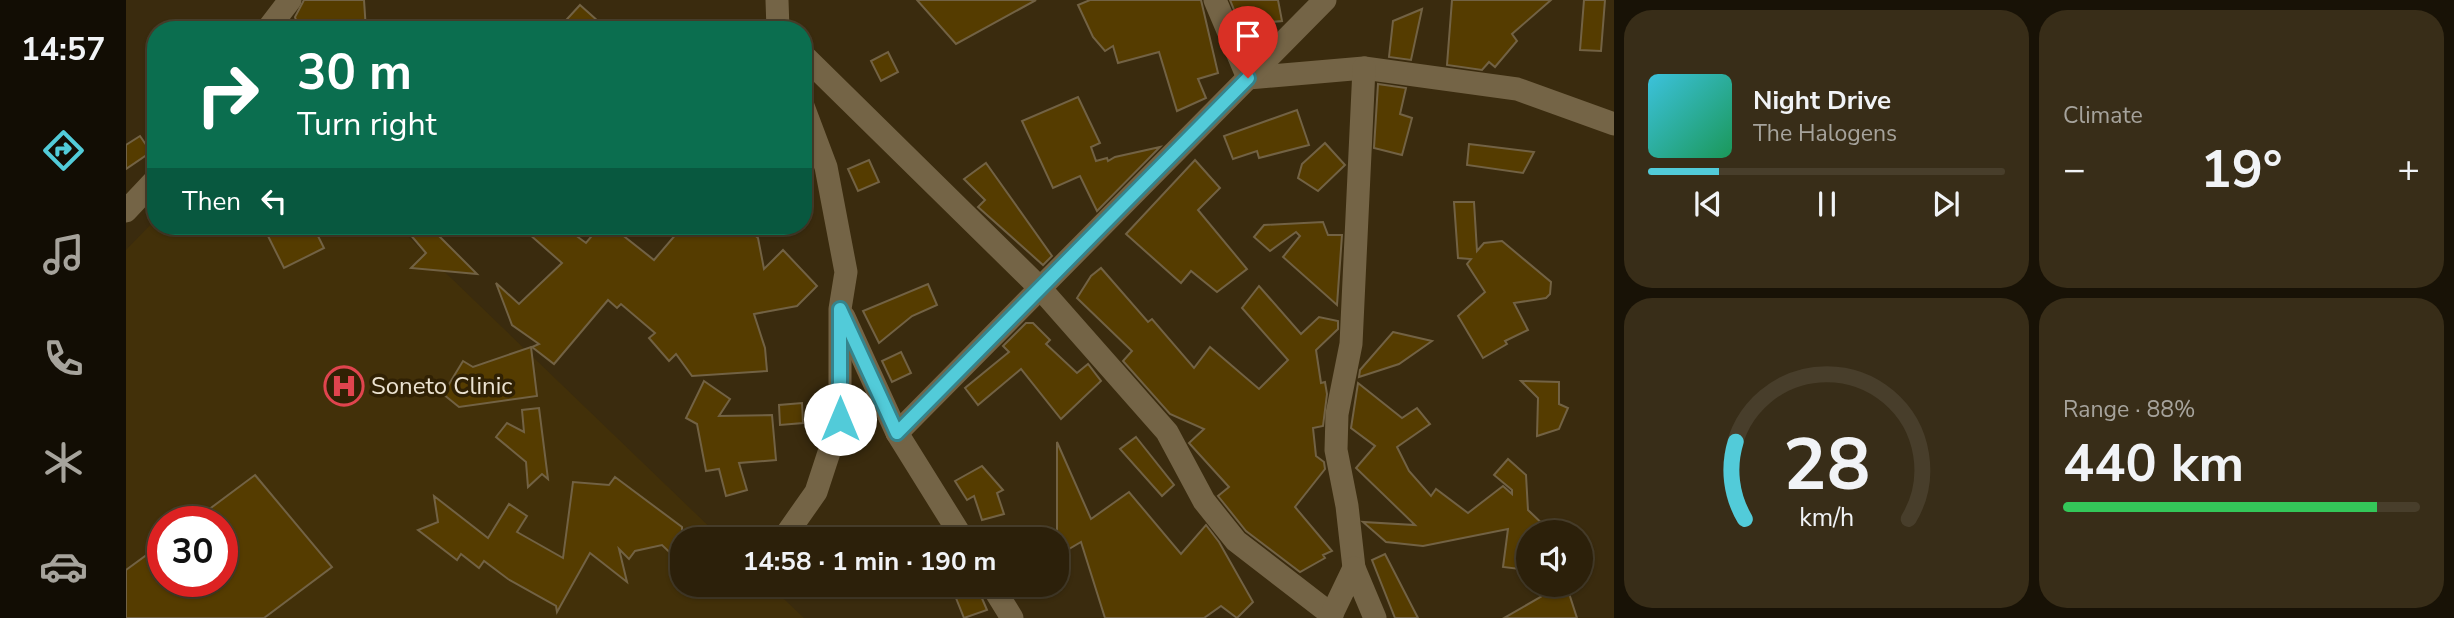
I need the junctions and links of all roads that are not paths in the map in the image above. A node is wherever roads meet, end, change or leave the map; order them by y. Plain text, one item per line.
1 (290, 0) edge
2 (777, 0) edge
3 (1215, 0) edge
4 (1325, 0) edge
5 (274, 21) edge
6 (778, 21) edge
7 (812, 64) edge
8 (1364, 68) junction
9 (1248, 78) junction
10 (1614, 124) edge
11 (812, 130) edge
12 (147, 189) edge
13 (126, 211) edge
14 (1040, 288) junction
15 (840, 309) junction
16 (897, 433) junction
17 (791, 527) edge
18 (956, 527) edge
19 (1354, 568) junction
20 (999, 597) edge
21 (1331, 616) edge
22 (1012, 618) edge
23 (1375, 618) edge

1 - 5 street
2 - 6 street
3 - 9 street
4 - 9 street
7 - 14 street
8 - 9 street
8 - 10 street
8 - 19 street
9 - 14 street
11 - 15 street
12 - 13 street
14 - 16 street
14 - 21 street
15 - 16 street
15 - 17 street
16 - 18 street
19 - 21 street
19 - 23 street
20 - 22 street

